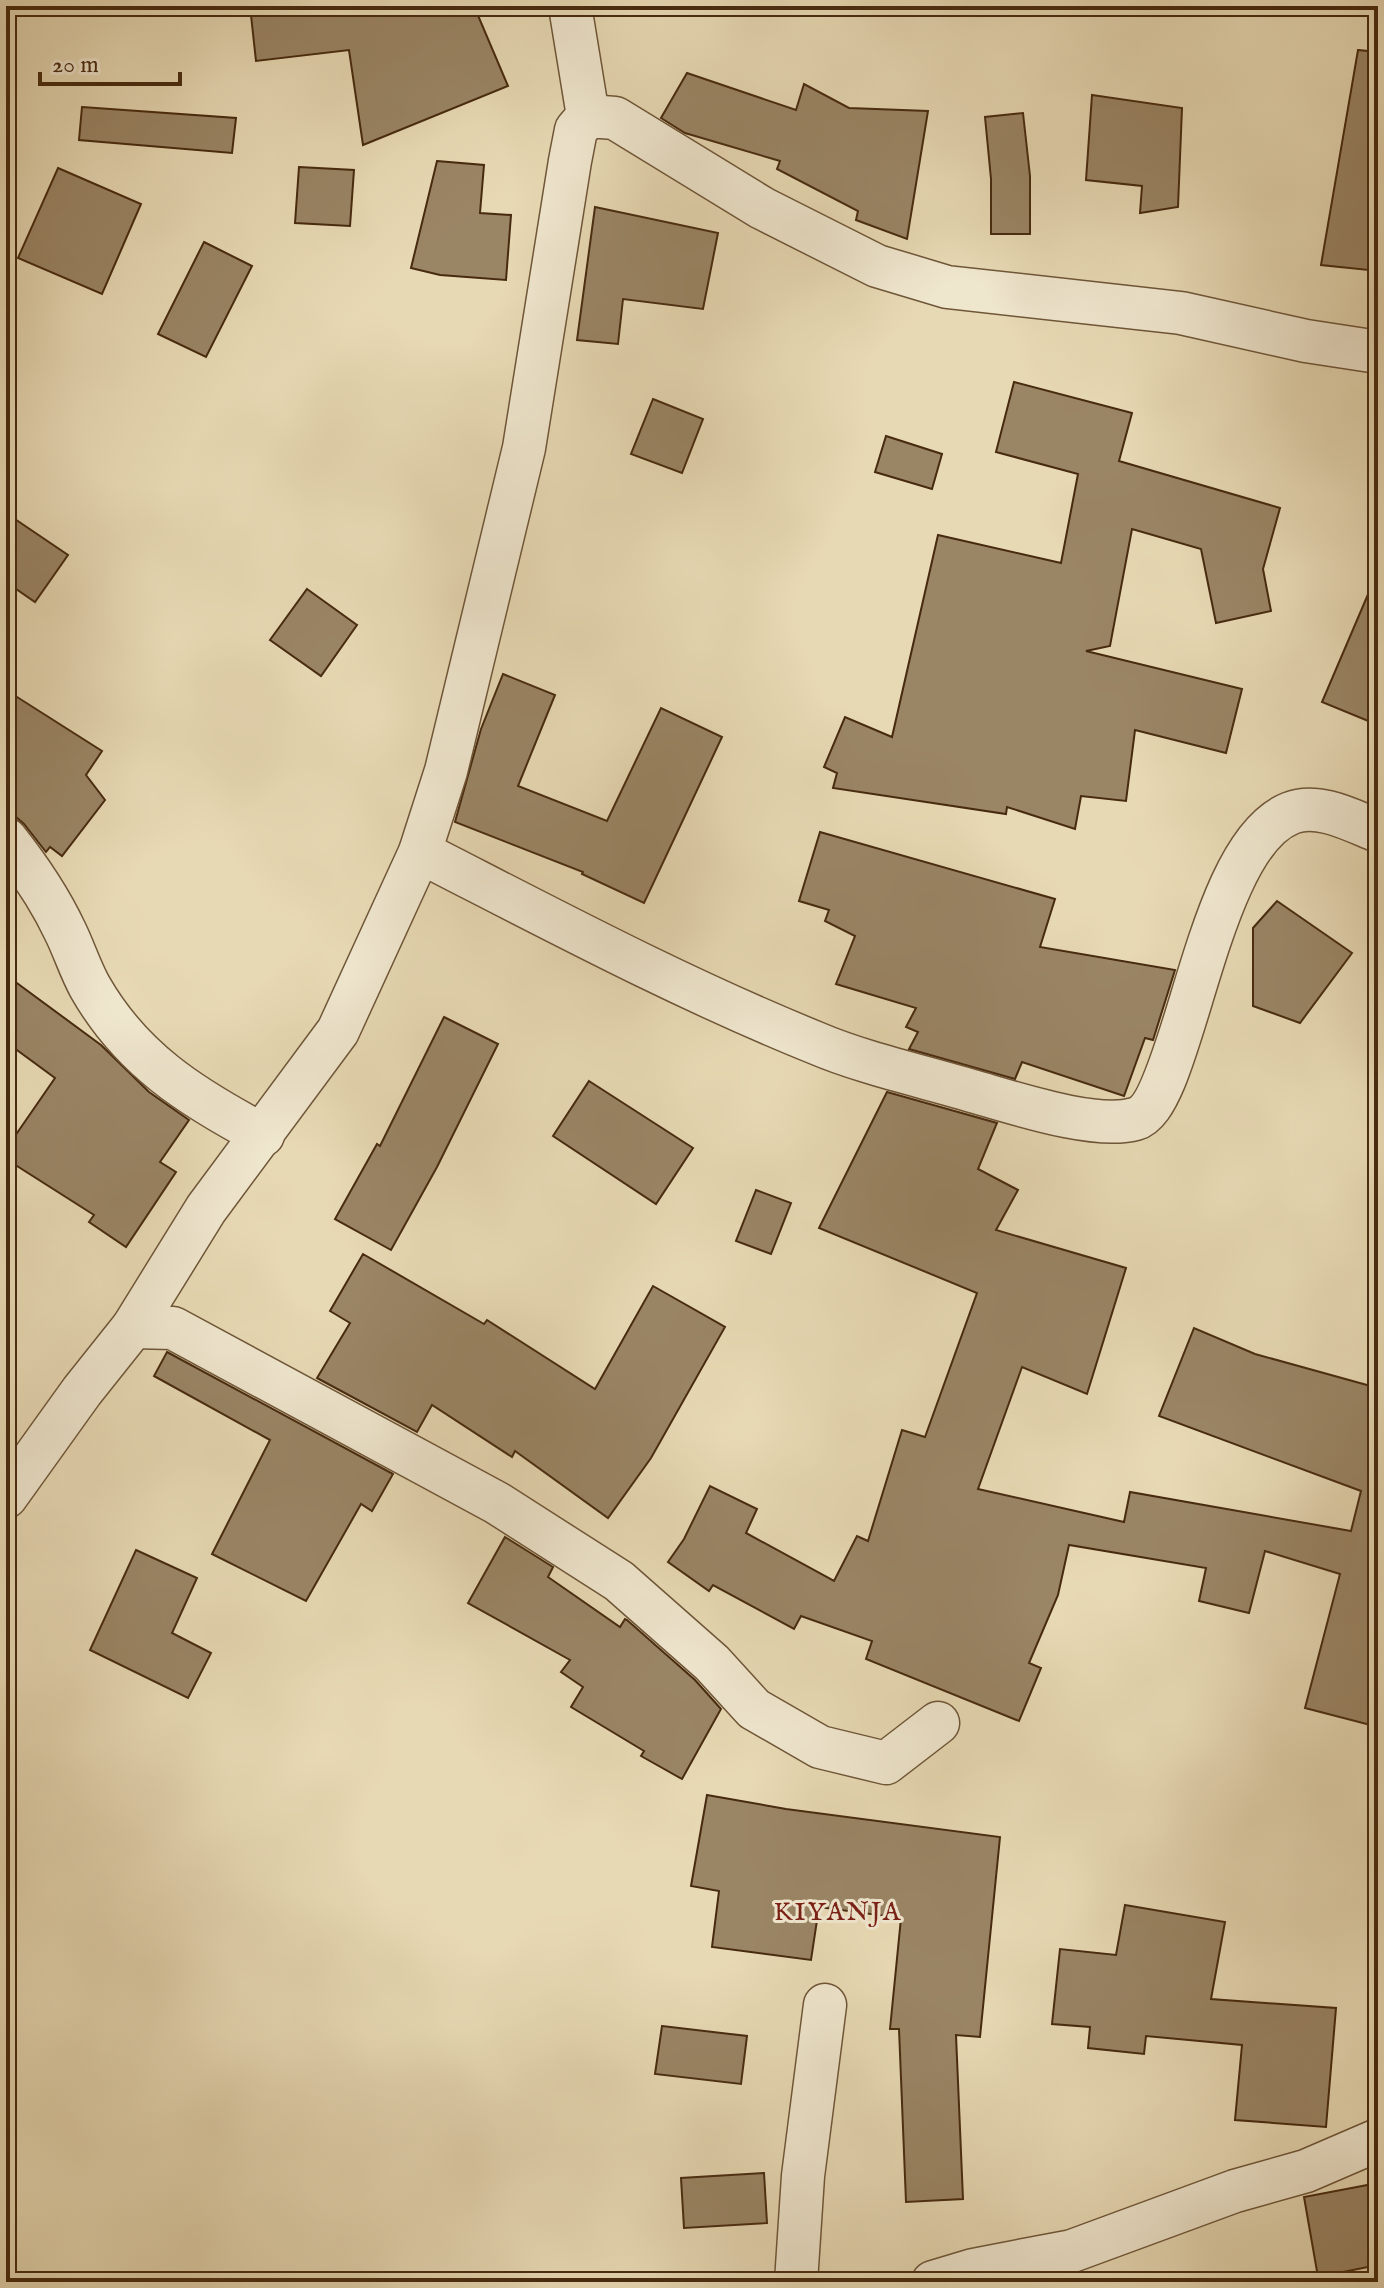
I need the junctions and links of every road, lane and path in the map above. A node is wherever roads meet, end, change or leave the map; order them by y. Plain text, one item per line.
1 (570, 6) edge
2 (588, 116) junction
3 (1378, 352) edge
4 (1378, 831) edge
5 (6, 839) edge
6 (420, 852) junction
7 (263, 1135) junction
8 (133, 1327) junction
9 (6, 1497) edge
10 (938, 1723) dead end
11 (825, 2005) dead end
12 (1378, 2140) edge
13 (796, 2282) edge
14 (933, 2282) edge

1 - 2 street
2 - 3 street
2 - 6 street
4 - 6 street
5 - 7 street
6 - 7 street
7 - 8 street
8 - 9 street
8 - 10 street
11 - 13 street
12 - 14 street

